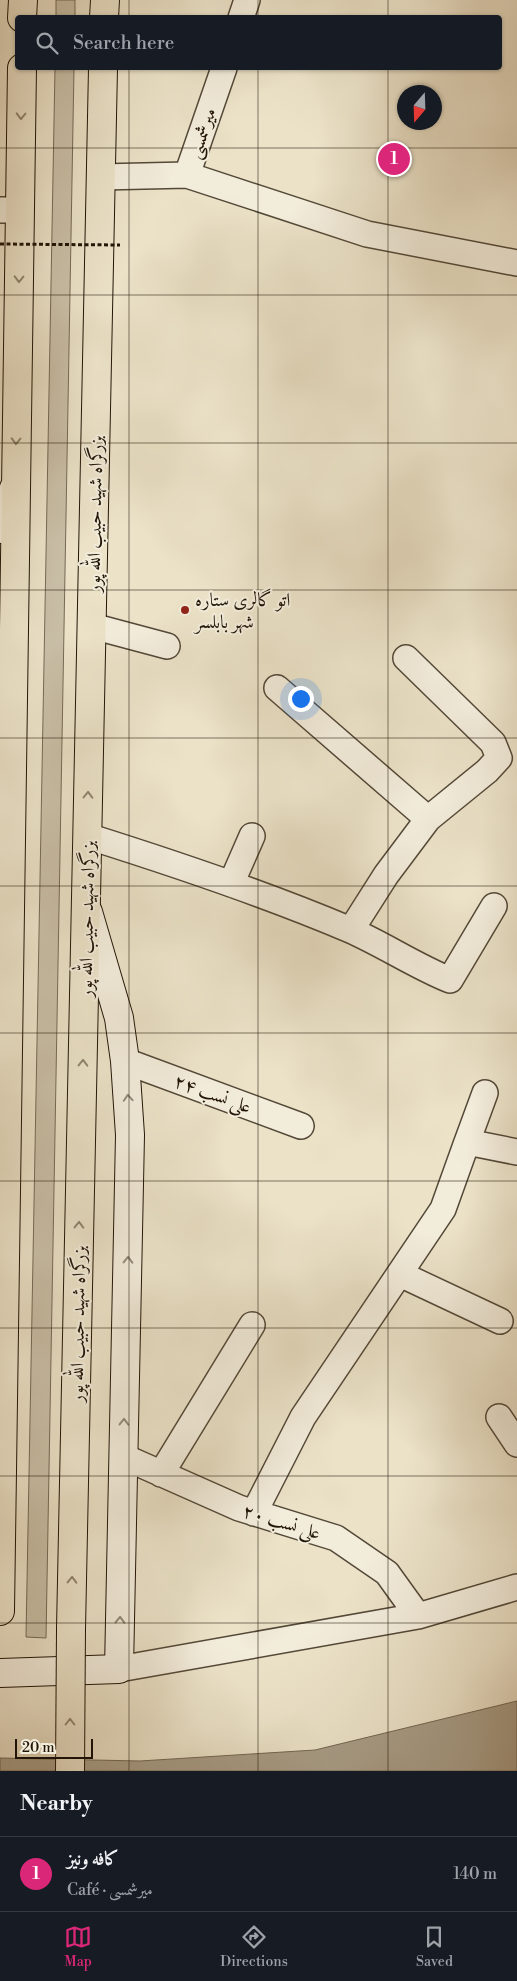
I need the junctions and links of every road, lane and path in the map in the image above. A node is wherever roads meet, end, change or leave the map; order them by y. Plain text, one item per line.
1 (23, 0) edge
2 (104, 0) edge
3 (247, 0) edge
4 (22, 15) edge
5 (104, 15) edge
6 (242, 15) edge
7 (22, 70) edge
8 (103, 70) edge
9 (223, 70) edge
10 (186, 175) junction
11 (101, 177) junction
12 (10, 210) edge
13 (0, 244) edge
14 (120, 244) dead end
15 (517, 262) edge
16 (16, 481) junction
17 (0, 529) edge
18 (92, 626) junction
19 (167, 646) dead end
20 (406, 658) dead end
21 (277, 688) dead end
22 (428, 819) junction
23 (87, 836) junction
24 (252, 836) dead end
25 (231, 884) junction
26 (86, 906) junction
27 (494, 906) dead end
28 (351, 930) junction
29 (125, 1061) junction
30 (486, 1093) dead end
31 (301, 1126) dead end
32 (466, 1142) junction
33 (517, 1152) edge
34 (400, 1274) junction
35 (500, 1321) dead end
36 (252, 1326) dead end
37 (499, 1418) dead end
38 (517, 1444) edge
39 (124, 1457) junction
40 (161, 1474) junction
41 (254, 1513) junction
42 (517, 1587) edge
43 (0, 1611) edge
44 (418, 1616) junction
45 (119, 1669) junction
46 (0, 1673) edge
47 (70, 1771) edge

1 - 4 highway
2 - 5 highway
3 - 6 street
7 -> 12 highway
8 - 11 highway, بزرگراه شهید حبیب الله پور
9 - 10 street, میرشمسی
10 - 11 street, میرشمسی
10 - 15 street
11 - 18 highway, بزرگراه شهید حبیب الله پور
12 -> 16 highway
13 - 14 path, bridge
16 - 17 main road
16 - 43 highway
18 - 19 street
23 -> 18 highway, بزرگراه شهید حبیب الله پور
20 - 22 street
21 - 22 street
22 - 28 street
23 - 25 street
23 - 26 highway, بزرگراه شهید حبیب الله پور
24 - 25 street
25 - 28 street
26 - 29 main road
47 -> 26 highway, بزرگراه شهید حبیب الله پور, bridge
27 - 28 street
29 - 31 street, علی نسب ۲۴
39 -> 29 main road
30 - 32 street
32 - 33 street
32 - 34 street
34 - 35 street
34 - 41 street
36 - 40 street
37 - 38 street
39 - 40 street, علی نسب ۲۰
45 -> 39 main road
40 - 41 street, علی نسب ۲۰
41 - 44 street, علی نسب ۲۰
42 - 44 street
44 - 45 street
45 - 46 main road

